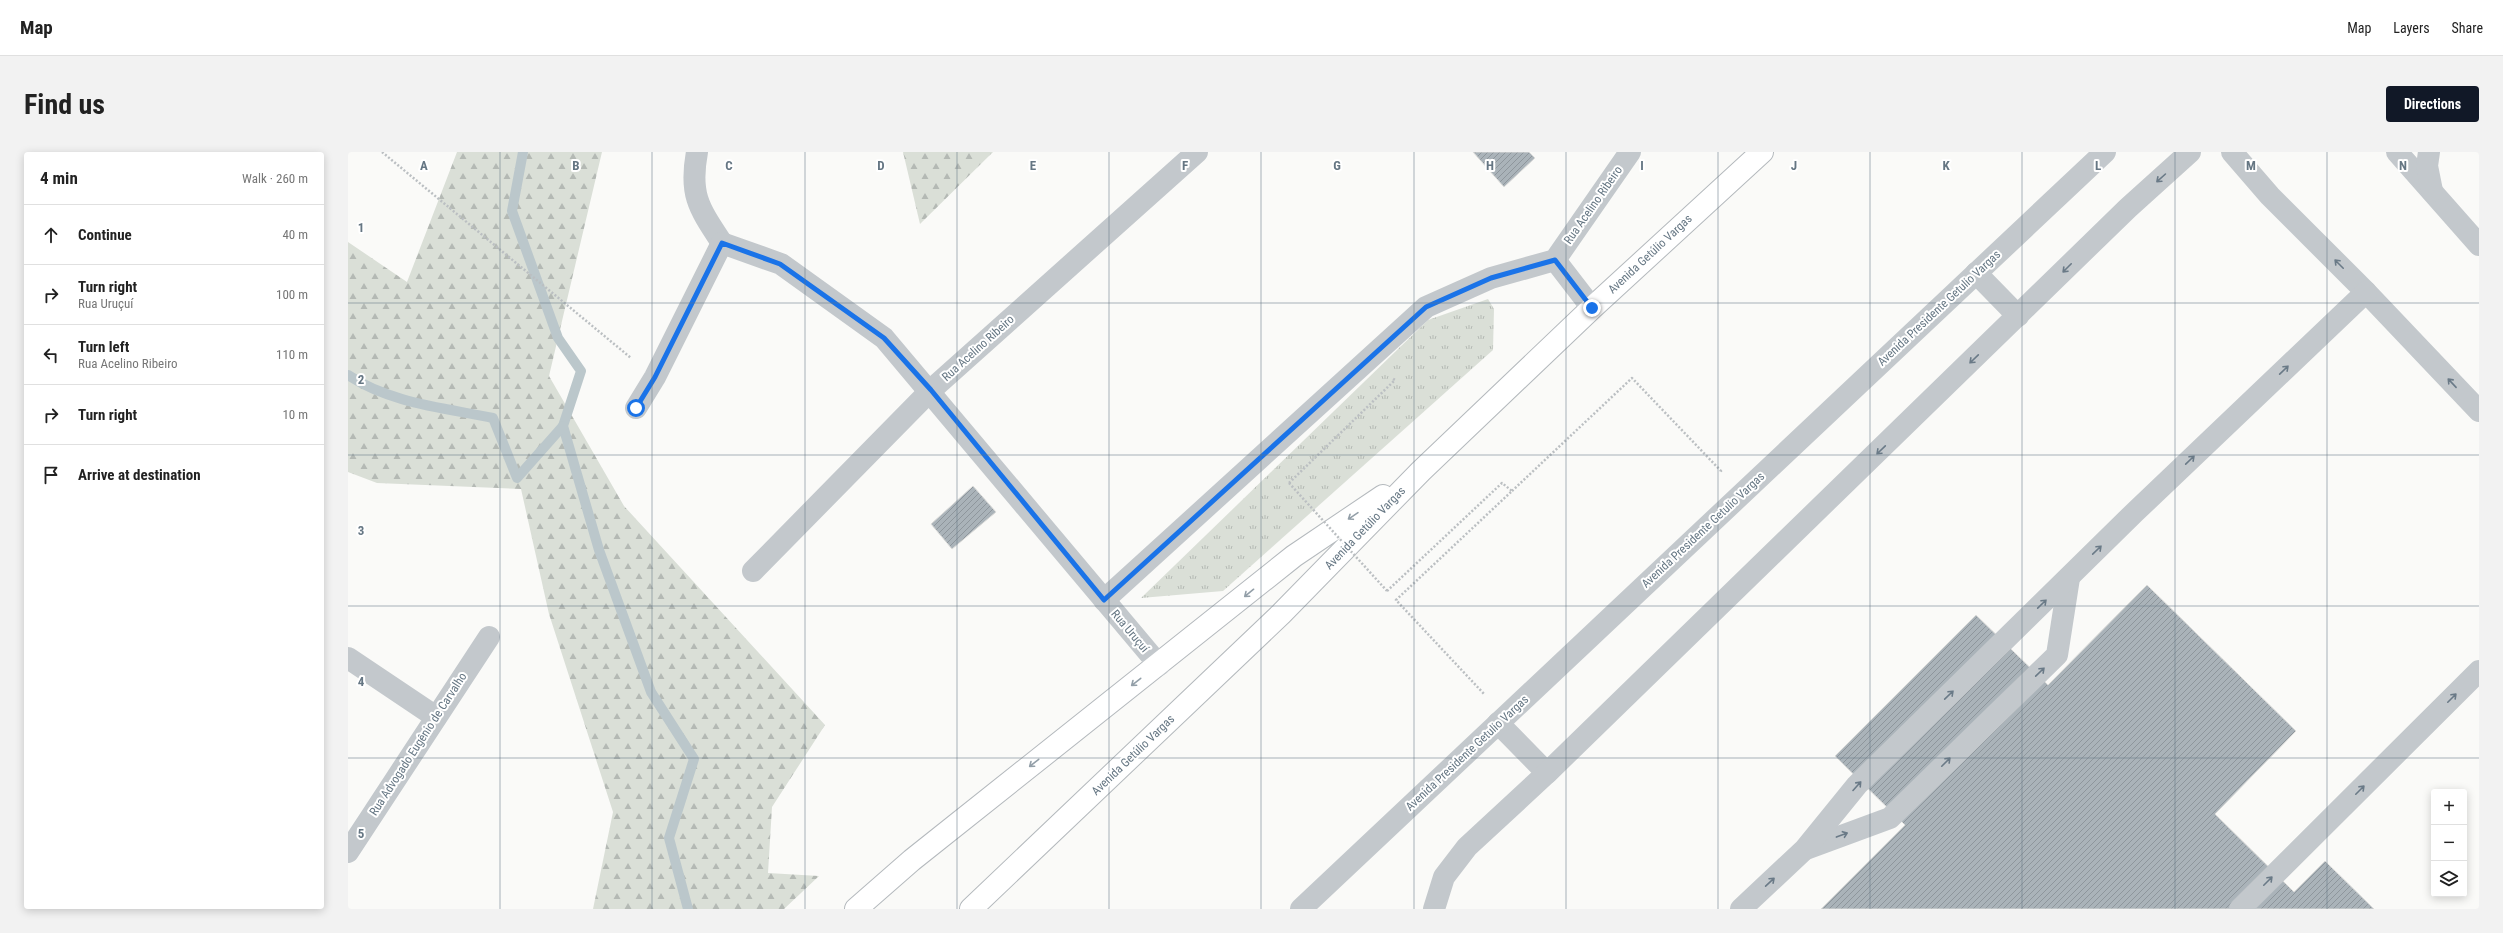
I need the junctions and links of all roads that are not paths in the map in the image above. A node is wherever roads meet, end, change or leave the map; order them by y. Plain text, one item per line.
1 (697, 152) edge
2 (1197, 152) edge
3 (1630, 152) edge
4 (1762, 152) edge
5 (2105, 152) edge
6 (2190, 152) edge
7 (2232, 152) edge
8 (2397, 152) edge
9 (2429, 152) edge
10 (2432, 191) junction
11 (722, 243) junction
12 (2479, 245) edge
13 (1555, 260) junction
14 (1976, 273) junction
15 (2366, 292) junction
16 (1592, 308) junction
17 (2018, 316) junction
18 (931, 390) junction
19 (636, 408) dead end
20 (2479, 411) edge
21 (1421, 471) junction
22 (753, 571) dead end
23 (2069, 578) junction
24 (1104, 600) junction
25 (489, 637) dead end
26 (348, 658) edge
27 (1159, 665) junction
28 (2479, 671) edge
29 (436, 716) junction
30 (1498, 723) junction
31 (1547, 774) junction
32 (1806, 849) junction
33 (348, 852) edge
34 (856, 909) edge
35 (971, 909) edge
36 (1301, 909) edge
37 (1434, 909) edge
38 (1741, 909) edge
39 (2240, 909) edge

1 - 11 street
2 - 18 street, Rua Acelino Ribeiro
3 - 13 street, Rua Acelino Ribeiro
4 - 16 highway, Avenida Getúlio Vargas
5 - 14 street, Avenida Presidente Getulio Vargas
6 -> 17 street
15 -> 7 street
8 - 10 street
9 - 10 street
10 - 12 street
11 - 18 street, Rua Uruçuí
11 - 19 street
13 - 16 street
13 - 24 street
14 - 17 street
14 - 30 street, Avenida Presidente Getulio Vargas
20 -> 15 street
23 -> 15 street
16 - 21 highway, Avenida Getúlio Vargas
17 -> 31 street
18 - 22 street, Rua Acelino Ribeiro
18 - 24 street, Rua Uruçuí
21 -> 27 highway
21 - 35 highway, Avenida Getúlio Vargas
32 -> 23 street
32 -> 23 street
24 - 27 street, Rua Uruçuí
25 - 29 street, Rua Advogado Eugênio de Carvalho
26 - 29 street
27 -> 34 highway
39 -> 28 street
29 - 33 street, Rua Advogado Eugênio de Carvalho
30 - 31 street
30 - 36 street, Avenida Presidente Getulio Vargas
31 - 37 street
38 -> 32 street

